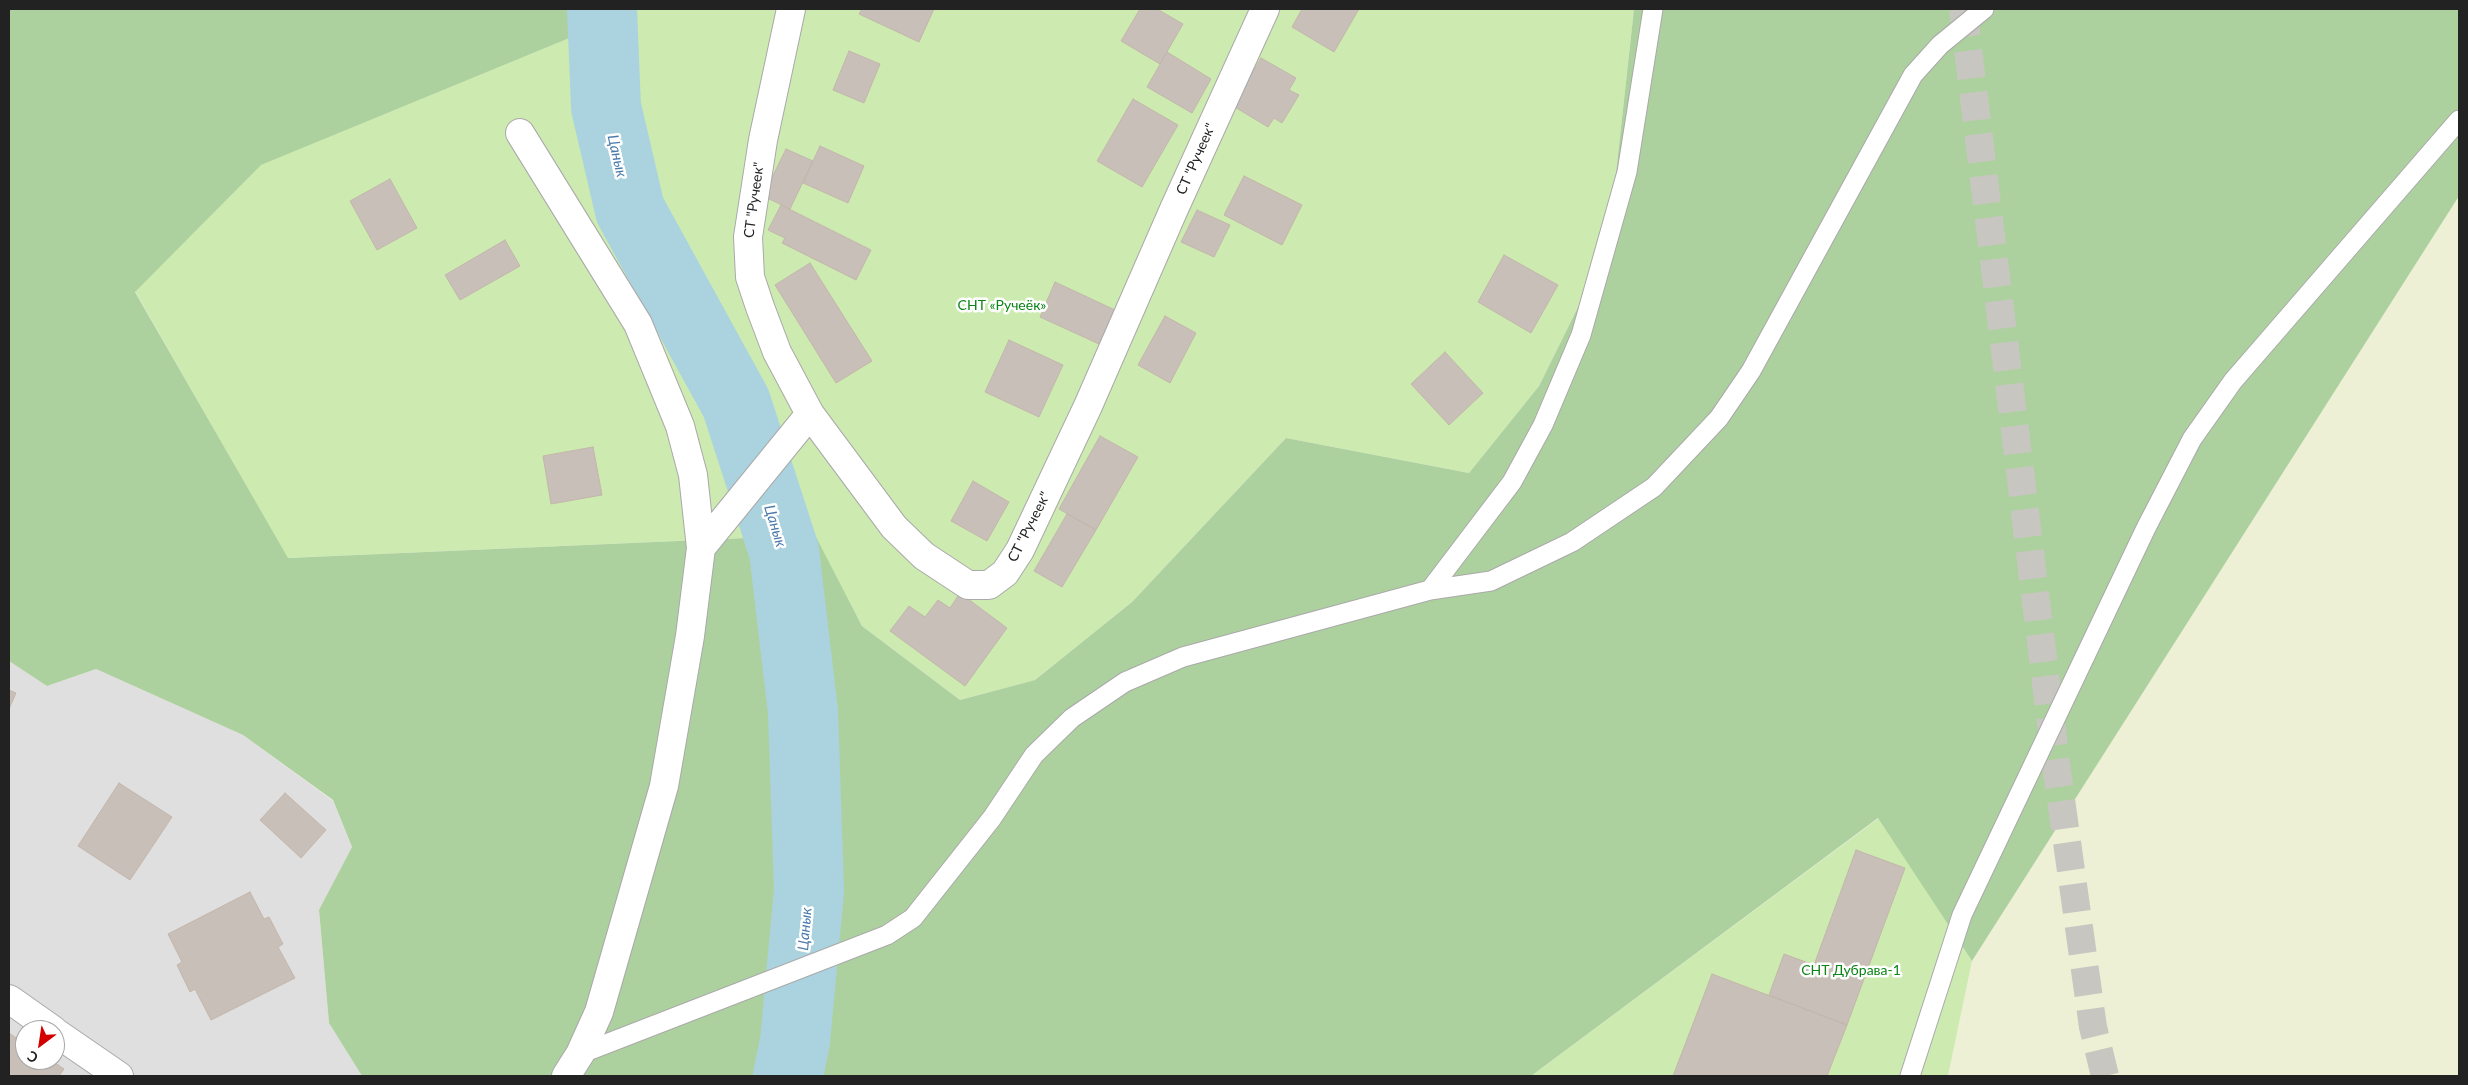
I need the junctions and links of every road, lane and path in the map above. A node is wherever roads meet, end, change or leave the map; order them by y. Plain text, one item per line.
1 (791, 9) edge
2 (1264, 9) edge
3 (1653, 9) edge
4 (1984, 9) edge
5 (2459, 120) edge
6 (520, 133) dead end
7 (810, 414) junction
8 (701, 548) junction
9 (1430, 590) junction
10 (9, 999) edge
11 (39, 1020) edge
12 (65, 1039) edge
13 (573, 1065) edge
14 (119, 1076) edge
15 (1910, 1076) edge

1 - 7 street, СТ "Ручеек"
2 - 7 street, СТ "Ручеек"
3 - 9 lane
4 - 9 lane
5 - 15 lane
6 - 8 street
7 - 8 street
8 - 13 street
9 - 13 lane
10 - 11 street
12 - 14 street

